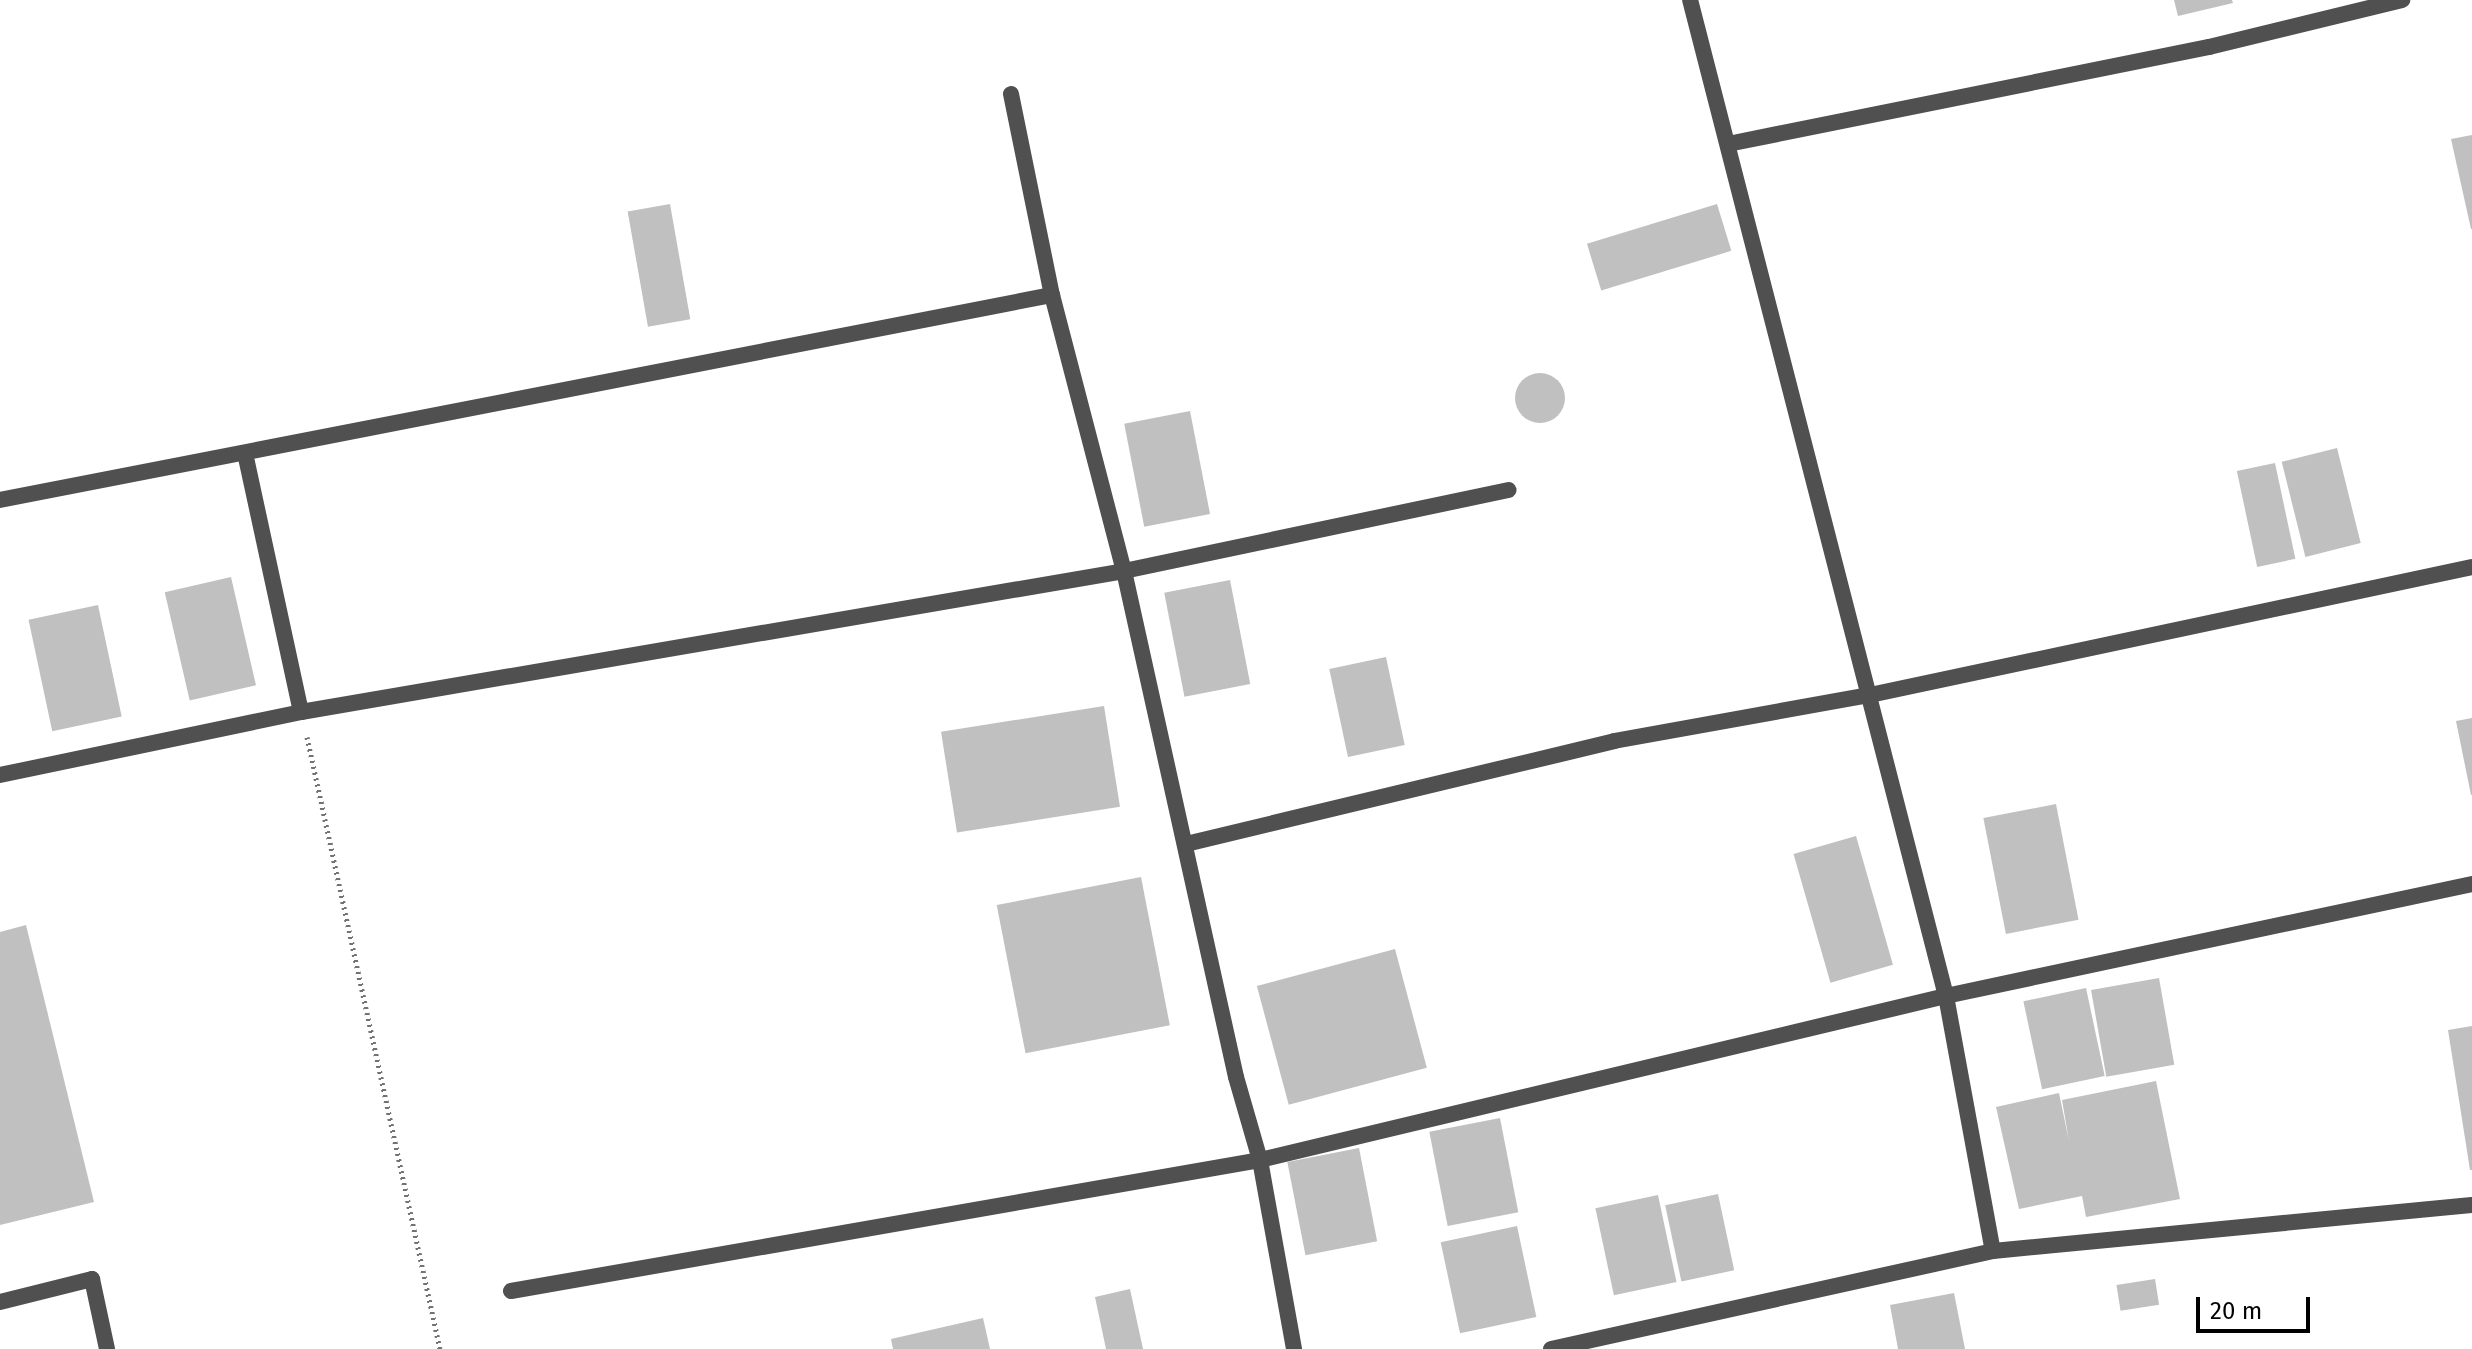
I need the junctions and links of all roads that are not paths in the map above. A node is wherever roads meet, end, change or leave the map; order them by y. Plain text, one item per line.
1 (1690, 0) edge
2 (2402, 0) edge
3 (1011, 94) dead end
4 (1728, 144) junction
5 (1052, 295) junction
6 (245, 453) junction
7 (1509, 490) dead end
8 (0, 500) edge
9 (2472, 567) edge
10 (1124, 571) junction
11 (1870, 695) junction
12 (301, 712) junction
13 (0, 775) edge
14 (1186, 844) junction
15 (2472, 884) edge
16 (1946, 996) junction
17 (1260, 1160) junction
18 (2472, 1205) edge
19 (1993, 1251) junction
20 (511, 1291) dead end
21 (0, 1302) edge
22 (107, 1349) edge
23 (1294, 1349) edge
24 (1551, 1349) edge

1 - 4 street
2 - 4 street
3 - 5 street
4 - 11 street
5 - 6 street
5 - 10 street
6 - 8 street
6 - 12 street
7 - 10 street
9 - 11 street
10 - 12 street
10 - 14 street
11 - 14 street
11 - 16 street
12 - 13 street
14 - 17 street
15 - 16 street
16 - 17 street
16 - 19 street
17 - 20 street
17 - 23 street
18 - 19 street
19 - 24 street
21 - 22 street

